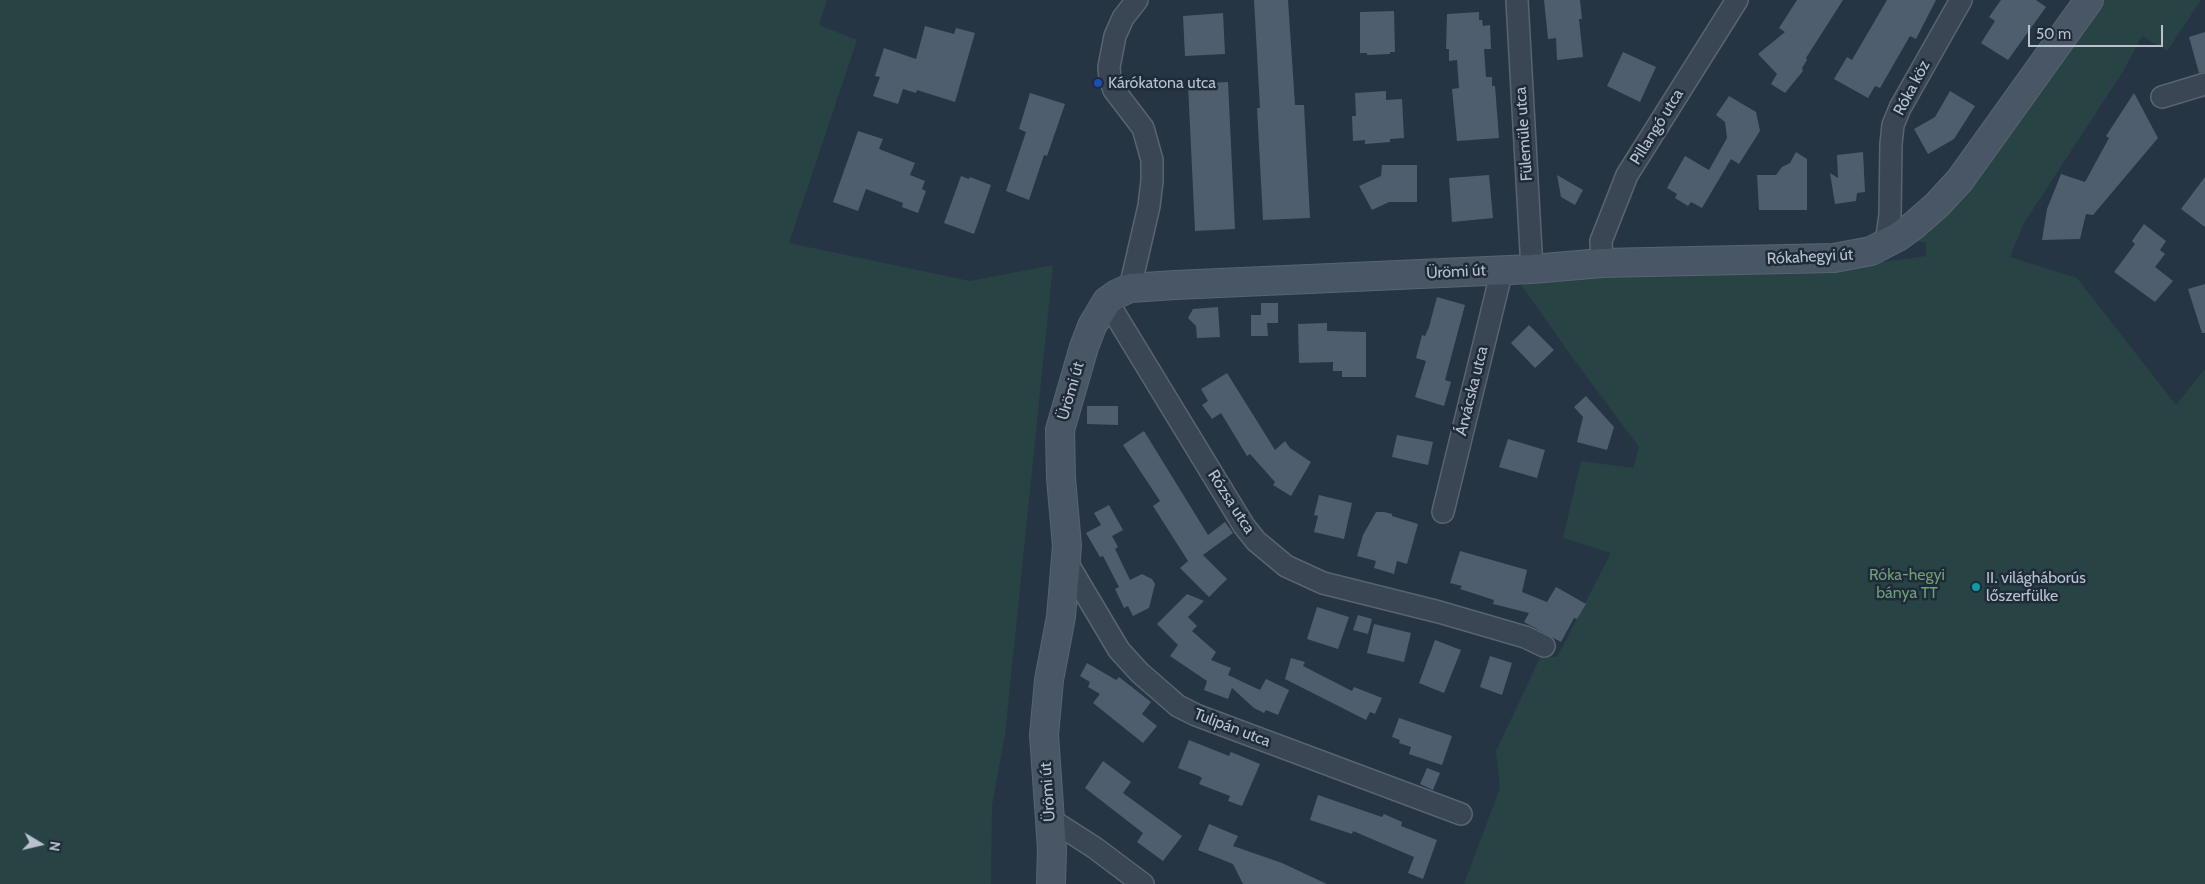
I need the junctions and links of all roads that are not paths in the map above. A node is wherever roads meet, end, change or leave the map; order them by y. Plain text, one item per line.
1 (1137, 0) edge
2 (1517, 0) edge
3 (1737, 0) edge
4 (1961, 0) edge
5 (2089, 0) edge
6 (2205, 84) edge
7 (2162, 97) dead end
8 (1886, 244) junction
9 (1602, 264) junction
10 (1532, 269) junction
11 (1502, 270) junction
12 (1119, 295) junction
13 (1443, 512) dead end
14 (1066, 561) junction
15 (1544, 646) dead end
16 (1461, 814) dead end
17 (1050, 819) junction
18 (1051, 884) edge
19 (1143, 884) edge

1 - 12 street
2 - 10 street, Fülemüle utca
3 - 9 street, Pillangó utca
4 - 8 street, Róka köz
5 - 8 street, Rókahegyi út
6 - 7 street
8 - 9 street, Rókahegyi út
9 - 10 street, Rókahegyi út
10 - 11 street, Rókahegyi út
11 - 12 street, Ürömi út
11 - 13 street, Árvácska utca
12 - 14 street, Ürömi út
12 - 15 street, Rózsa utca
14 - 16 street, Tulipán utca
14 - 17 street, Ürömi út
17 - 18 street, Ürömi út
17 - 19 street

